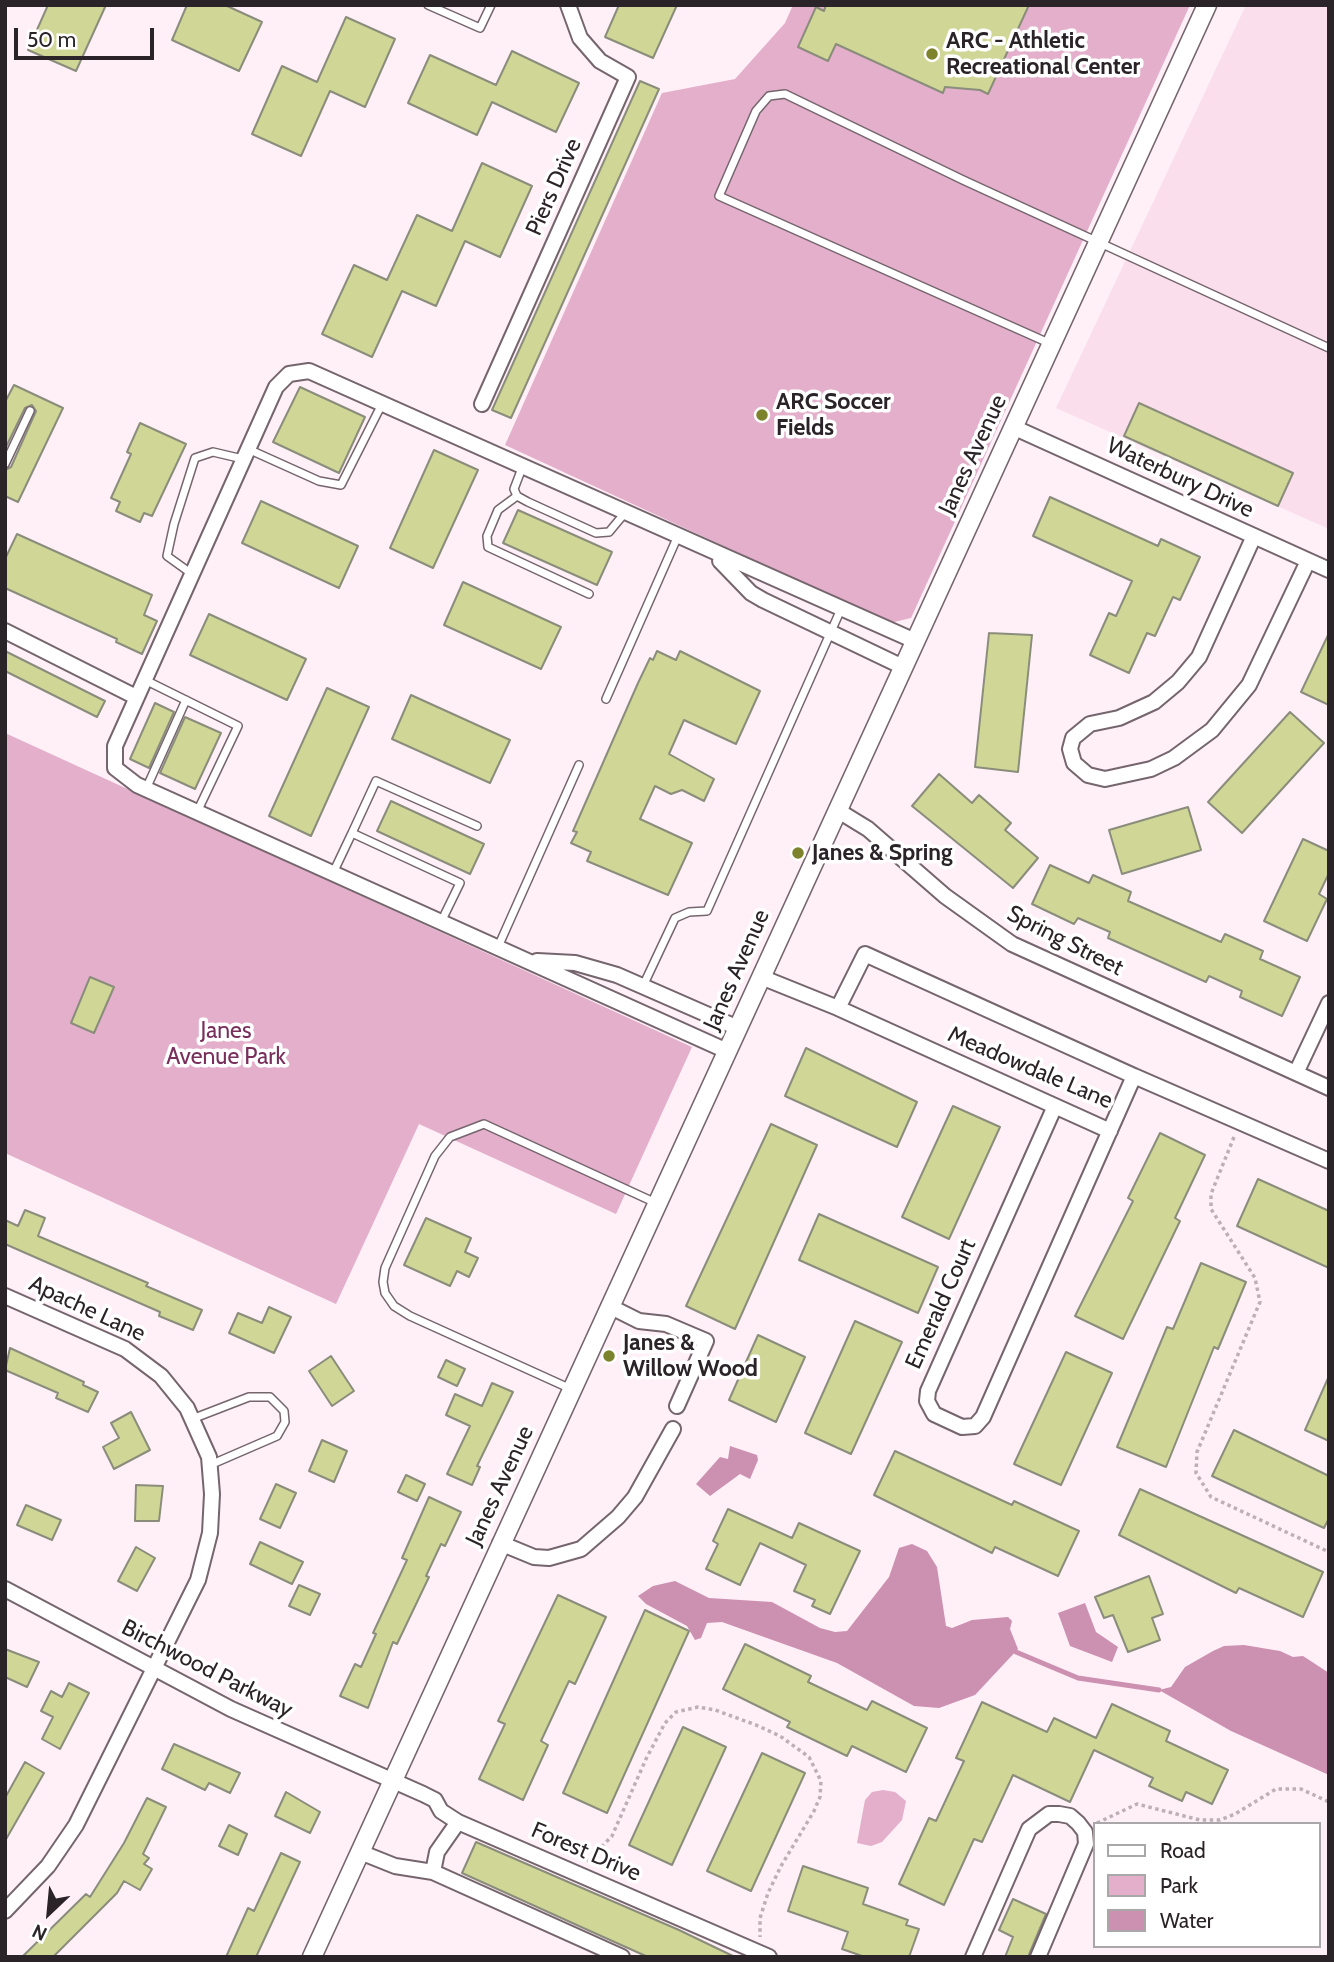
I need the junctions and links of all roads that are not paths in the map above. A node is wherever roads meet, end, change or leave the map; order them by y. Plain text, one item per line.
1 (428, 5) edge
2 (491, 5) edge
3 (568, 5) edge
4 (1207, 5) edge
5 (1098, 242) junction
6 (1051, 344) junction
7 (1329, 348) edge
8 (382, 404) junction
9 (482, 404) dead end
10 (30, 411) dead end
11 (1013, 427) junction
12 (246, 454) junction
13 (5, 464) edge
14 (522, 468) junction
15 (517, 496) junction
16 (624, 513) junction
17 (1254, 536) junction
18 (677, 537) junction
19 (709, 552) junction
20 (1308, 561) junction
21 (1329, 570) edge
22 (192, 574) junction
23 (589, 594) dead end
24 (841, 608) junction
25 (5, 631) edge
26 (829, 632) junction
27 (915, 641) junction
28 (903, 667) junction
29 (144, 680) junction
30 (136, 697) junction
31 (606, 699) dead end
32 (186, 700) junction
33 (579, 765) dead end
34 (146, 789) junction
35 (837, 810) junction
36 (197, 812) junction
37 (477, 826) dead end
38 (352, 833) junction
39 (333, 873) junction
40 (441, 922) junction
41 (498, 947) junction
42 (528, 961) junction
43 (761, 977) junction
44 (643, 986) junction
45 (1329, 1003) edge
46 (838, 1008) junction
47 (738, 1028) junction
48 (727, 1051) junction
49 (1296, 1073) junction
50 (1134, 1076) junction
51 (1329, 1088) edge
52 (1055, 1106) junction
53 (1110, 1130) junction
54 (1329, 1161) edge
55 (657, 1204) junction
56 (5, 1296) edge
57 (609, 1306) junction
58 (571, 1389) junction
59 (677, 1406) dead end
60 (191, 1419) junction
61 (673, 1429) dead end
62 (210, 1465) junction
63 (500, 1543) junction
64 (5, 1589) edge
65 (153, 1669) junction
66 (392, 1781) junction
67 (458, 1822) junction
68 (360, 1852) junction
69 (433, 1872) junction
70 (5, 1911) edge
71 (765, 1955) edge
72 (312, 1957) edge
73 (622, 1957) edge
74 (973, 1957) edge
75 (1038, 1957) edge

1 - 2 lane
3 - 9 street, Piers Drive
4 - 5 street, Janes Avenue
5 - 6 street, Janes Avenue
5 - 6 lane
5 - 7 lane
6 - 11 street, Janes Avenue
8 - 12 lane
8 - 12 street
8 - 14 street
10 - 13 lane
11 - 17 street, Waterbury Drive
11 - 27 street, Janes Avenue
12 - 22 street
12 - 22 lane
14 - 15 lane
14 - 16 street
15 - 16 lane
15 - 23 lane
16 - 18 street
17 - 20 street, Waterbury Drive
17 - 20 street
18 - 19 street
18 - 31 lane
19 - 24 street
19 - 26 street
20 - 21 street, Waterbury Drive
22 - 29 street
24 - 26 lane
24 - 27 street
25 - 30 street
26 - 28 street
26 - 44 lane
27 - 28 street, Janes Avenue
28 - 35 street, Janes Avenue
29 - 30 street
29 - 32 lane
30 - 34 street
32 - 34 lane
32 - 36 lane
33 - 41 lane
34 - 36 street
35 - 43 street, Janes Avenue
35 - 49 street, Spring Street
36 - 39 street
37 - 38 lane
38 - 39 lane
38 - 40 lane
39 - 40 street
40 - 41 street
41 - 42 street
42 - 44 street
42 - 48 street
43 - 46 street, Meadowdale Lane
43 - 47 street, Janes Avenue
44 - 47 street
45 - 49 street
46 - 50 street
46 - 52 street, Meadowdale Lane
47 - 48 street, Janes Avenue
48 - 55 street, Janes Avenue
49 - 51 street, Spring Street
50 - 53 street, Meadowdale Lane
50 - 54 street, Meadowdale Lane
52 - 53 street, Meadowdale Lane
52 - 53 street, Emerald Court
55 - 57 street, Janes Avenue
55 - 58 lane
56 - 60 street, Apache Lane
57 - 58 street, Janes Avenue
57 - 59 street
58 - 63 street, Janes Avenue
60 - 62 street, Apache Lane
60 - 62 lane
61 - 63 street
62 - 65 street, Apache Lane
63 - 66 street, Janes Avenue
64 - 65 street, Birchwood Parkway
65 - 66 street, Birchwood Parkway
65 - 70 street, Apache Lane
66 - 67 street, Forest Drive
66 - 68 street, Janes Avenue
67 - 69 street
67 - 71 street, Forest Drive
68 - 69 street
68 - 72 street, Janes Avenue
69 - 73 street
74 - 75 street

